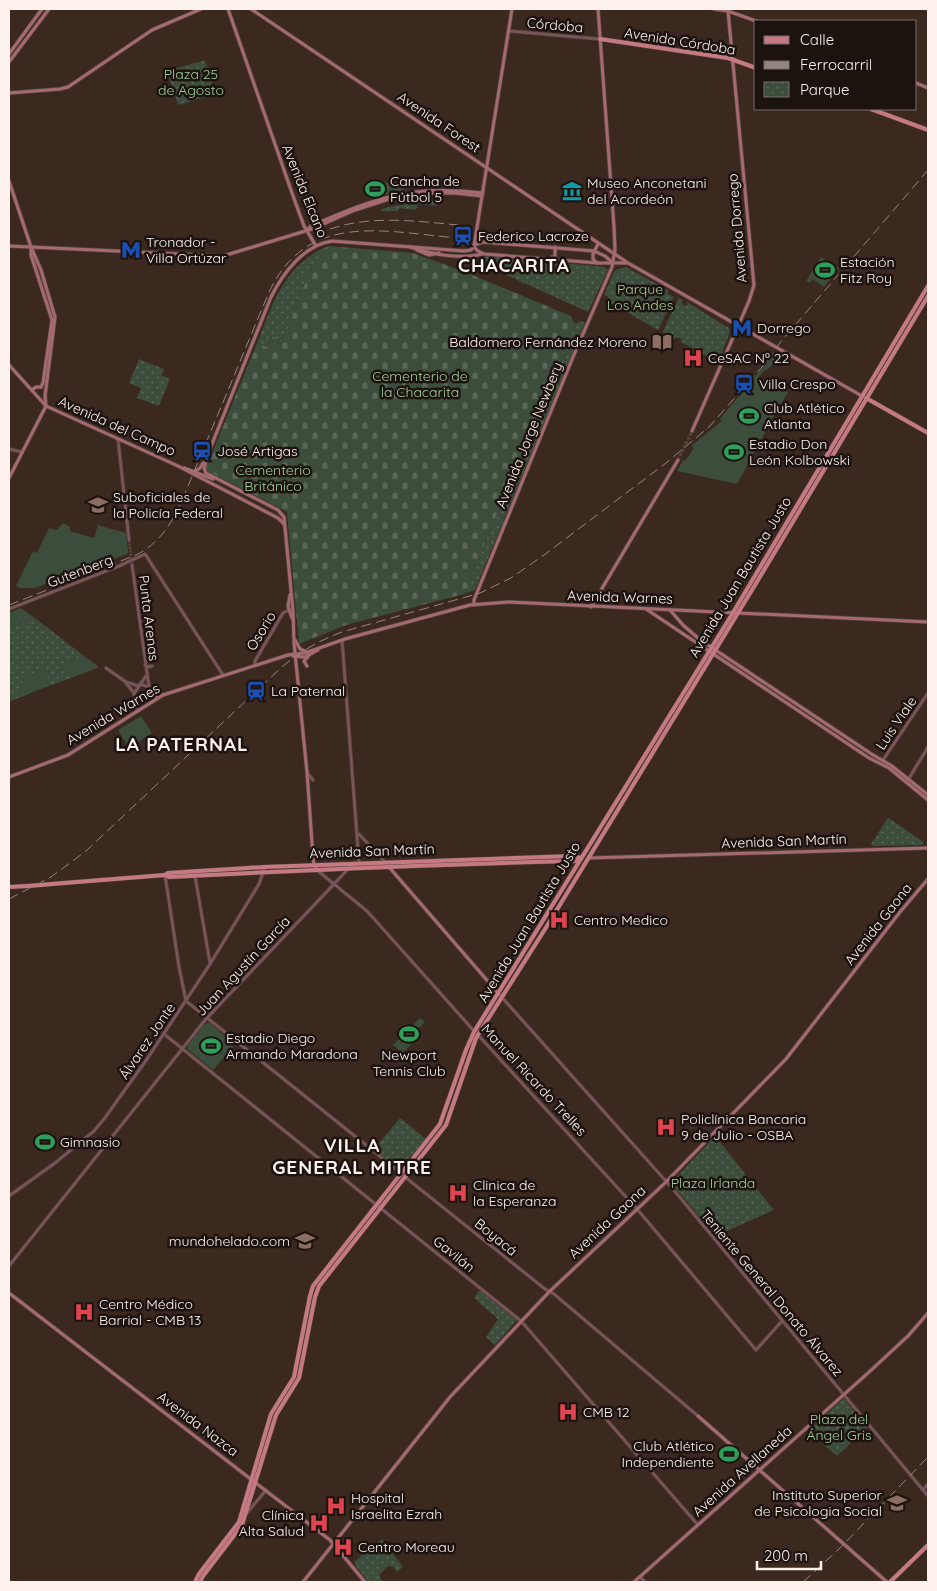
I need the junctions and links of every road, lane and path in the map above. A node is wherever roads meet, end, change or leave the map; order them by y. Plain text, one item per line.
1 (42, 9) edge
2 (49, 9) edge
3 (201, 9) edge
4 (228, 9) edge
5 (251, 9) edge
6 (512, 9) edge
7 (598, 9) edge
8 (714, 9) edge
9 (728, 11) junction
10 (754, 20) edge
11 (509, 31) junction
12 (600, 39) junction
13 (9, 54) edge
14 (733, 59) junction
15 (9, 62) edge
16 (754, 67) edge
17 (9, 93) edge
18 (874, 110) edge
19 (928, 130) edge
20 (487, 168) junction
21 (9, 181) edge
22 (483, 194) junction
23 (304, 226) junction
24 (307, 230) junction
25 (477, 231) junction
26 (302, 232) junction
27 (481, 240) junction
28 (598, 244) junction
29 (9, 246) edge
30 (316, 246) junction
31 (407, 246) junction
32 (474, 246) junction
33 (31, 247) junction
34 (555, 247) junction
35 (435, 248) junction
36 (594, 251) junction
37 (426, 253) junction
38 (484, 254) junction
39 (614, 254) junction
40 (544, 259) junction
41 (598, 263) junction
42 (606, 263) junction
43 (613, 263) junction
44 (628, 263) junction
45 (609, 274) junction
46 (928, 286) edge
47 (928, 296) edge
48 (738, 326) junction
49 (48, 363) junction
50 (9, 365) edge
51 (41, 386) junction
52 (32, 390) junction
53 (46, 393) junction
54 (862, 396) junction
55 (867, 398) junction
56 (46, 406) junction
57 (692, 431) tunnel mouth
58 (928, 433) edge
59 (118, 439) junction
60 (9, 449) edge
61 (22, 452) junction
62 (678, 460) tunnel mouth
63 (178, 466) junction
64 (203, 467) junction
65 (194, 472) junction
66 (201, 475) junction
67 (9, 478) edge
68 (216, 479) junction
69 (203, 480) junction
70 (224, 483) junction
71 (220, 489) junction
72 (258, 500) junction
73 (254, 506) junction
74 (284, 517) joint
75 (284, 524) junction
76 (129, 540) tunnel mouth
77 (132, 565) tunnel mouth
78 (474, 604) junction
79 (283, 607) dead end
80 (291, 607) junction
81 (590, 607) junction
82 (9, 609) edge
83 (646, 609) junction
84 (670, 610) junction
85 (679, 610) junction
86 (283, 612) junction
87 (735, 613) junction
88 (676, 618) junction
89 (928, 624) edge
90 (294, 640) junction
91 (342, 640) junction
92 (698, 641) junction
93 (294, 649) junction
94 (712, 650) junction
95 (308, 654) junction
96 (288, 655) junction
97 (295, 655) junction
98 (145, 665) junction
99 (255, 665) junction
100 (152, 666) dead end
101 (307, 666) dead end
102 (106, 668) dead end
103 (223, 675) junction
104 (147, 676) junction
105 (126, 682) junction
106 (139, 685) junction
107 (149, 687) junction
108 (155, 691) junction
109 (134, 693) junction
110 (928, 693) edge
111 (163, 695) junction
112 (157, 698) junction
113 (137, 711) junction
114 (928, 748) edge
115 (882, 762) junction
116 (307, 772) junction
117 (9, 777) edge
118 (313, 780) dead end
119 (908, 781) junction
120 (928, 795) edge
121 (928, 800) edge
122 (358, 832) junction
123 (928, 848) edge
124 (581, 858) junction
125 (587, 858) junction
126 (385, 862) junction
127 (358, 863) junction
128 (314, 865) junction
129 (265, 867) junction
130 (389, 867) junction
131 (349, 868) junction
132 (317, 870) junction
133 (264, 873) junction
134 (165, 875) junction
135 (194, 876) junction
136 (928, 879) edge
137 (334, 884) junction
138 (9, 887) edge
139 (210, 964) junction
140 (498, 992) junction
141 (502, 997) junction
142 (186, 1001) junction
143 (207, 1018) junction
144 (476, 1033) junction
145 (164, 1034) junction
146 (182, 1048) junction
147 (401, 1174) junction
148 (405, 1177) junction
149 (666, 1182) junction
150 (9, 1196) edge
151 (379, 1206) junction
152 (637, 1209) junction
153 (9, 1266) edge
154 (550, 1292) junction
155 (9, 1293) edge
156 (928, 1313) edge
157 (520, 1321) junction
158 (782, 1321) junction
159 (843, 1394) junction
160 (698, 1416) joint
161 (759, 1470) junction
162 (251, 1479) junction
163 (256, 1482) junction
164 (928, 1484) edge
165 (266, 1490) junction
166 (923, 1490) junction
167 (928, 1496) edge
168 (246, 1514) junction
169 (698, 1525) junction
170 (333, 1544) junction
171 (928, 1545) edge
172 (640, 1576) junction
173 (195, 1582) edge
174 (200, 1582) edge
175 (303, 1582) edge
176 (365, 1582) edge
177 (634, 1582) edge
178 (645, 1582) edge
179 (888, 1582) edge

1 - 13 main road
2 - 15 main road
3 - 17 main road
4 - 23 main road, Avenida Elcano
5 - 20 main road, Avenida Forest
6 - 11 main road
7 - 12 main road, Avenida Jorge Newbery
8 - 9 main road
9 - 10 main road
9 - 14 main road, Avenida Dorrego
11 - 12 street, Córdoba
11 - 20 main road
12 - 14 main road, Avenida Córdoba
12 - 39 main road, Avenida Jorge Newbery
14 - 16 main road, Avenida Córdoba
14 - 48 main road, Avenida Dorrego
18 - 19 main road
20 - 22 main road
20 - 28 main road, Avenida Forest
21 - 33 main road
22 - 24 main road
22 - 25 main road
23 - 24 main road, Avenida Elcano
23 - 26 main road
24 - 26 main road
24 - 30 main road, Avenida Elcano
25 - 27 main road
25 - 32 main road
26 - 33 main road
27 - 32 main road
27 - 34 main road
28 - 36 main road
28 - 39 main road, Avenida Forest
29 - 33 main road
30 - 31 main road
30 - 64 main road, Avenida Elcano
31 - 35 main road
31 - 37 main road
32 - 35 main road
32 - 38 main road
33 - 49 main road
34 - 36 main road
34 - 40 main road
35 - 37 main road
36 - 41 main road
36 - 43 main road
37 - 38 main road
38 - 40 main road
39 - 43 main road, Avenida Jorge Newbery
39 - 44 main road, Avenida Forest
40 - 41 main road
41 - 42 main road
42 - 43 main road
42 - 45 main road
43 - 44 main road
43 - 45 main road, Avenida Jorge Newbery
44 - 48 main road, Avenida Forest
45 - 78 main road, Avenida Jorge Newbery
46 - 54 main road, Avenida Juan Bautista Justo
47 - 55 main road, Avenida Juan Bautista Justo
48 - 54 main road, Avenida Forest
48 - 57 main road, Avenida Dorrego
49 - 51 main road
49 - 53 main road
50 - 52 main road
51 - 52 main road
51 - 53 main road
52 - 56 main road
53 - 56 main road
54 - 55 main road
54 - 87 main road, Avenida Juan Bautista Justo
55 - 58 main road
55 - 87 main road, Avenida Juan Bautista Justo
56 - 59 main road, Avenida del Campo
56 - 61 main road
59 - 63 main road, Avenida del Campo
59 - 76 street
60 - 61 street
61 - 67 main road
62 - 81 main road
63 - 65 main road, Avenida del Campo
63 - 69 main road, Avenida del Campo
64 - 65 main road
64 - 66 main road, Avenida Elcano
64 - 68 main road, Avenida del Campo
65 - 66 main road, Avenida del Campo
66 - 68 main road, Avenida del Campo
66 - 69 main road
68 - 70 main road, Avenida del Campo
69 - 71 main road, Avenida del Campo
70 - 71 main road
70 - 72 main road, Avenida del Campo
71 - 73 main road, Avenida del Campo
72 - 73 main road
72 - 74 main road, Avenida del Campo
73 - 75 main road, Avenida del Campo
74 - 75 main road, Manuel Ricardo Trelles
75 - 80 main road, Manuel Ricardo Trelles
77 - 98 street, Punta Arenas
78 - 81 main road, Avenida Warnes
78 - 91 main road, Avenida Warnes
79 - 86 street
80 - 86 street, Osorio
80 - 90 main road, Manuel Ricardo Trelles
81 - 83 main road, Avenida Warnes
82 - 103 street, Gutenberg
83 - 84 main road, Avenida Warnes
83 - 92 main road
84 - 85 main road, Avenida Warnes
84 - 88 main road
85 - 87 main road, Avenida Warnes
85 - 88 main road
86 - 99 street, Osorio
87 - 89 main road, Avenida Warnes
87 - 94 main road, Avenida Juan Bautista Justo
88 - 92 main road
90 - 93 main road, Manuel Ricardo Trelles
90 - 95 main road
91 - 95 main road, Avenida Warnes
91 - 122 street
92 - 94 main road
93 - 96 main road
93 - 97 main road, Manuel Ricardo Trelles
94 - 115 main road
94 - 124 main road, Avenida Juan Bautista Justo
94 - 125 main road, Avenida Juan Bautista Justo
95 - 97 main road, Avenida Warnes
95 - 101 main road
96 - 97 main road, Avenida Warnes
96 - 99 main road, Avenida Warnes
97 - 116 main road, Manuel Ricardo Trelles
98 - 100 street
98 - 104 street, Punta Arenas
99 - 103 main road, Avenida Warnes
102 - 105 street
103 - 111 main road, Avenida Warnes
104 - 106 street
104 - 107 street, Punta Arenas
105 - 106 street
105 - 109 street
106 - 107 street
106 - 109 street
107 - 108 street
108 - 111 street
108 - 112 main road
109 - 113 street
110 - 115 street, Luis Viale
111 - 112 main road, Avenida Warnes
112 - 113 main road, Avenida Warnes
113 - 117 main road, Avenida Warnes
114 - 119 street
115 - 119 main road
116 - 118 street
116 - 128 main road, Manuel Ricardo Trelles
119 - 120 main road
119 - 121 main road
122 - 126 street
122 - 127 street
123 - 125 main road, Avenida San Martín
124 - 125 main road, Avenida San Martín
124 - 126 main road, Avenida San Martín
124 - 130 main road, Avenida San Martín
124 - 140 main road, Avenida Juan Bautista Justo
125 - 141 main road, Avenida Juan Bautista Justo
126 - 127 main road, Avenida San Martín
126 - 130 main road
127 - 128 main road, Avenida San Martín
127 - 131 street, Juan Agustín García
128 - 129 main road, Avenida San Martín
128 - 132 main road, Manuel Ricardo Trelles
129 - 133 street, Álvarez Jonte
129 - 134 main road, Avenida San Martín
130 - 131 main road, Avenida San Martín
130 - 140 main road
131 - 132 main road, Avenida San Martín
131 - 137 street, Juan Agustín García
132 - 133 main road, Avenida San Martín
132 - 137 street, Manuel Ricardo Trelles
133 - 135 main road, Avenida San Martín
133 - 139 street, Álvarez Jonte
134 - 135 main road, Avenida San Martín
134 - 138 main road, Avenida San Martín, bridge
134 - 142 street
135 - 139 street
136 - 149 main road, Avenida Gaona
137 - 143 street, Juan Agustín García
137 - 144 street, Manuel Ricardo Trelles
139 - 142 street, Álvarez Jonte
140 - 141 street, Teniente General Donato Álvarez
140 - 144 main road, Avenida Juan Bautista Justo
141 - 144 main road, Avenida Juan Bautista Justo
141 - 149 street, Teniente General Donato Álvarez
142 - 143 street, Boyacá
142 - 145 street, Álvarez Jonte
143 - 146 street, Juan Agustín García
143 - 147 street, Boyacá
144 - 147 main road, Avenida Juan Bautista Justo
144 - 148 main road, Avenida Juan Bautista Justo
144 - 152 street, Manuel Ricardo Trelles
145 - 146 street, Gavilán
145 - 150 street, Álvarez Jonte
146 - 151 street, Gavilán
146 - 153 street, Juan Agustín García
147 - 148 street, Boyacá
147 - 151 main road, Avenida Juan Bautista Justo
148 - 151 main road, Avenida Juan Bautista Justo
148 - 154 street, Boyacá
149 - 152 main road, Avenida Gaona
149 - 158 street, Teniente General Donato Álvarez
151 - 157 street, Gavilán
151 - 162 main road, Avenida Juan Bautista Justo
151 - 163 main road, Avenida Juan Bautista Justo
152 - 154 main road, Avenida Gaona
152 - 158 street, Manuel Ricardo Trelles
154 - 157 main road, Avenida Gaona
154 - 160 street, Boyacá
155 - 162 main road, Avenida Nazca
156 - 159 main road, Avenida Avellaneda
157 - 169 street, Gavilán
157 - 170 main road, Avenida Gaona
158 - 159 street, Teniente General Donato Álvarez
159 - 161 main road, Avenida Avellaneda
159 - 166 street, Teniente General Donato Álvarez
160 - 161 main road
161 - 169 main road, Avenida Avellaneda
161 - 179 main road
162 - 163 main road, Avenida Nazca
162 - 173 main road, Avenida Juan Bautista Justo
163 - 165 main road, Avenida Nazca
163 - 168 main road, Avenida Juan Bautista Justo
164 - 166 street
165 - 168 street
165 - 170 main road, Avenida Nazca
166 - 167 street, Teniente General Donato Álvarez
168 - 174 main road, Avenida Juan Bautista Justo
169 - 172 main road, Avenida Avellaneda
170 - 175 main road, Avenida Gaona
170 - 176 main road, Avenida Nazca
171 - 179 main road
172 - 177 main road, Avenida Avellaneda
172 - 178 street

